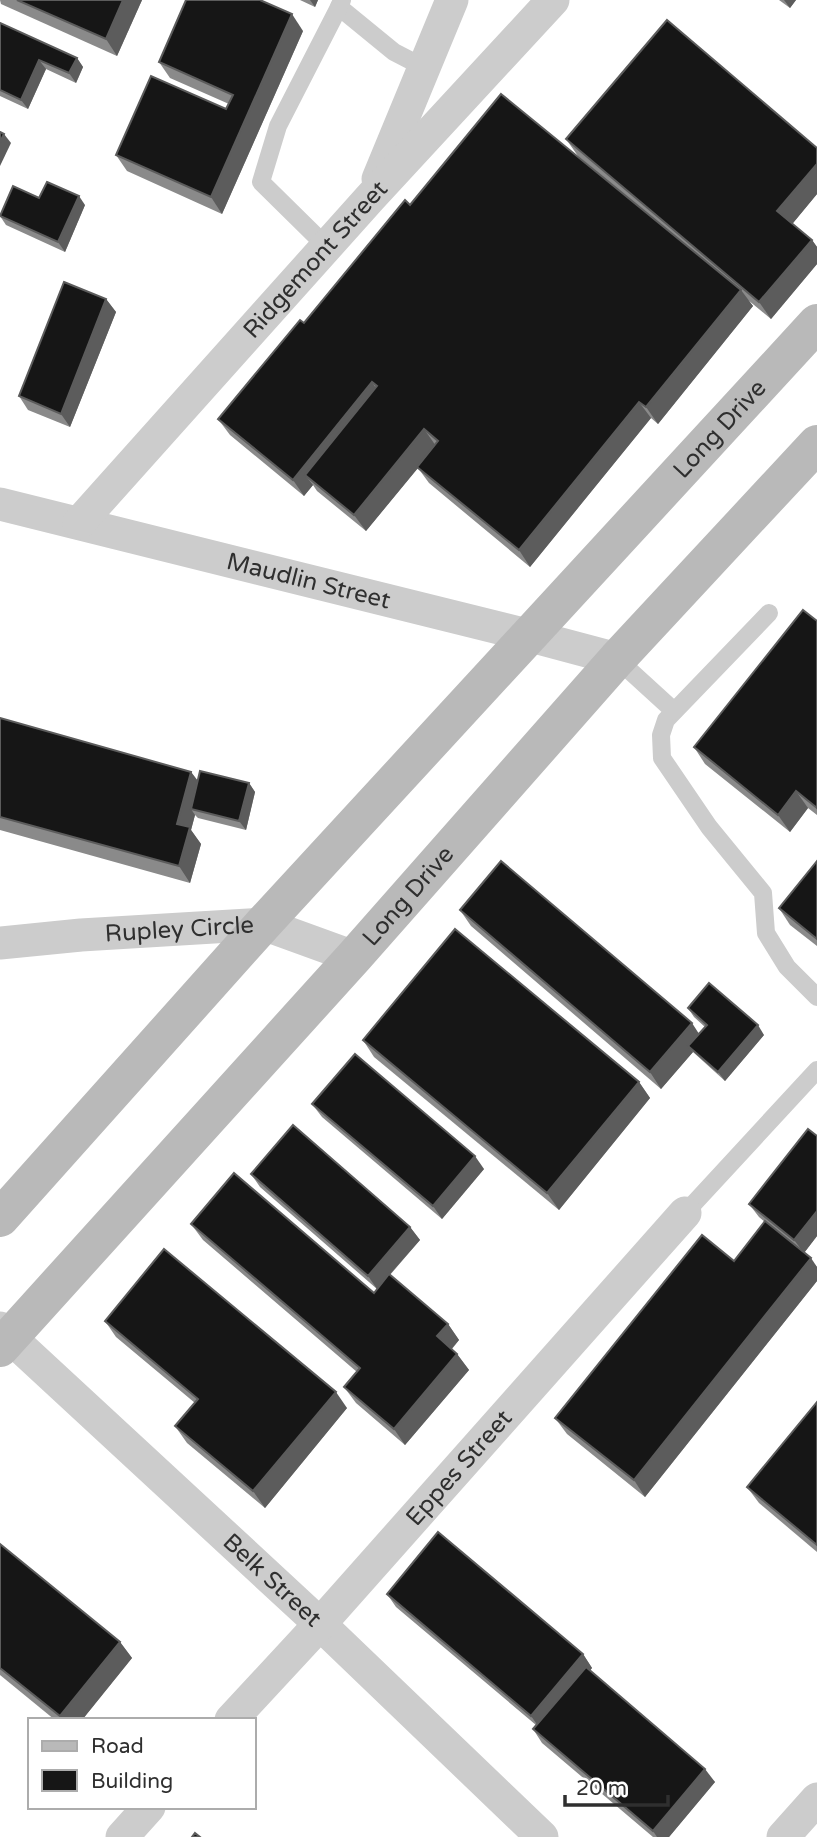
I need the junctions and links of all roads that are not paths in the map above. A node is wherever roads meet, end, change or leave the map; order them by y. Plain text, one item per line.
1 (453, 0) edge
2 (553, 0) edge
3 (340, 3) edge
4 (425, 68) junction
5 (370, 198) junction
6 (327, 247) junction
7 (817, 323) edge
8 (817, 444) edge
9 (0, 504) edge
10 (79, 523) junction
11 (769, 612) dead end
12 (527, 635) junction
13 (617, 659) junction
14 (674, 712) junction
15 (262, 924) junction
16 (0, 943) edge
17 (354, 957) junction
18 (817, 997) edge
19 (817, 1070) edge
20 (685, 1213) joint
21 (0, 1218) edge
22 (4, 1338) edge
23 (320, 1624) junction
24 (233, 1718) edge
25 (817, 1799) edge
26 (147, 1809) edge
27 (121, 1837) edge
28 (542, 1837) edge
29 (783, 1837) edge

1 - 4 street
2 - 5 street, Ridgemont Street
3 - 4 lane
3 - 6 lane
4 - 5 street
5 - 6 street, Ridgemont Street
6 - 10 street, Ridgemont Street
7 - 12 main road, Long Drive
8 - 13 main road, Long Drive
9 - 10 street, Maudlin Street
10 - 12 street, Maudlin Street
11 - 14 lane
12 - 13 street, Maudlin Street
12 - 15 main road, Long Drive
13 - 14 lane
13 - 17 main road, Long Drive
14 - 18 lane
15 - 16 street, Rupley Circle
15 - 17 street, Rupley Circle
15 - 21 main road, Long Drive
17 - 22 main road, Long Drive
19 - 20 lane
20 - 23 street, Eppes Street
22 - 23 street, Belk Street
23 - 24 street, Eppes Street
23 - 28 street, Belk Street
25 - 29 street
26 - 27 street

